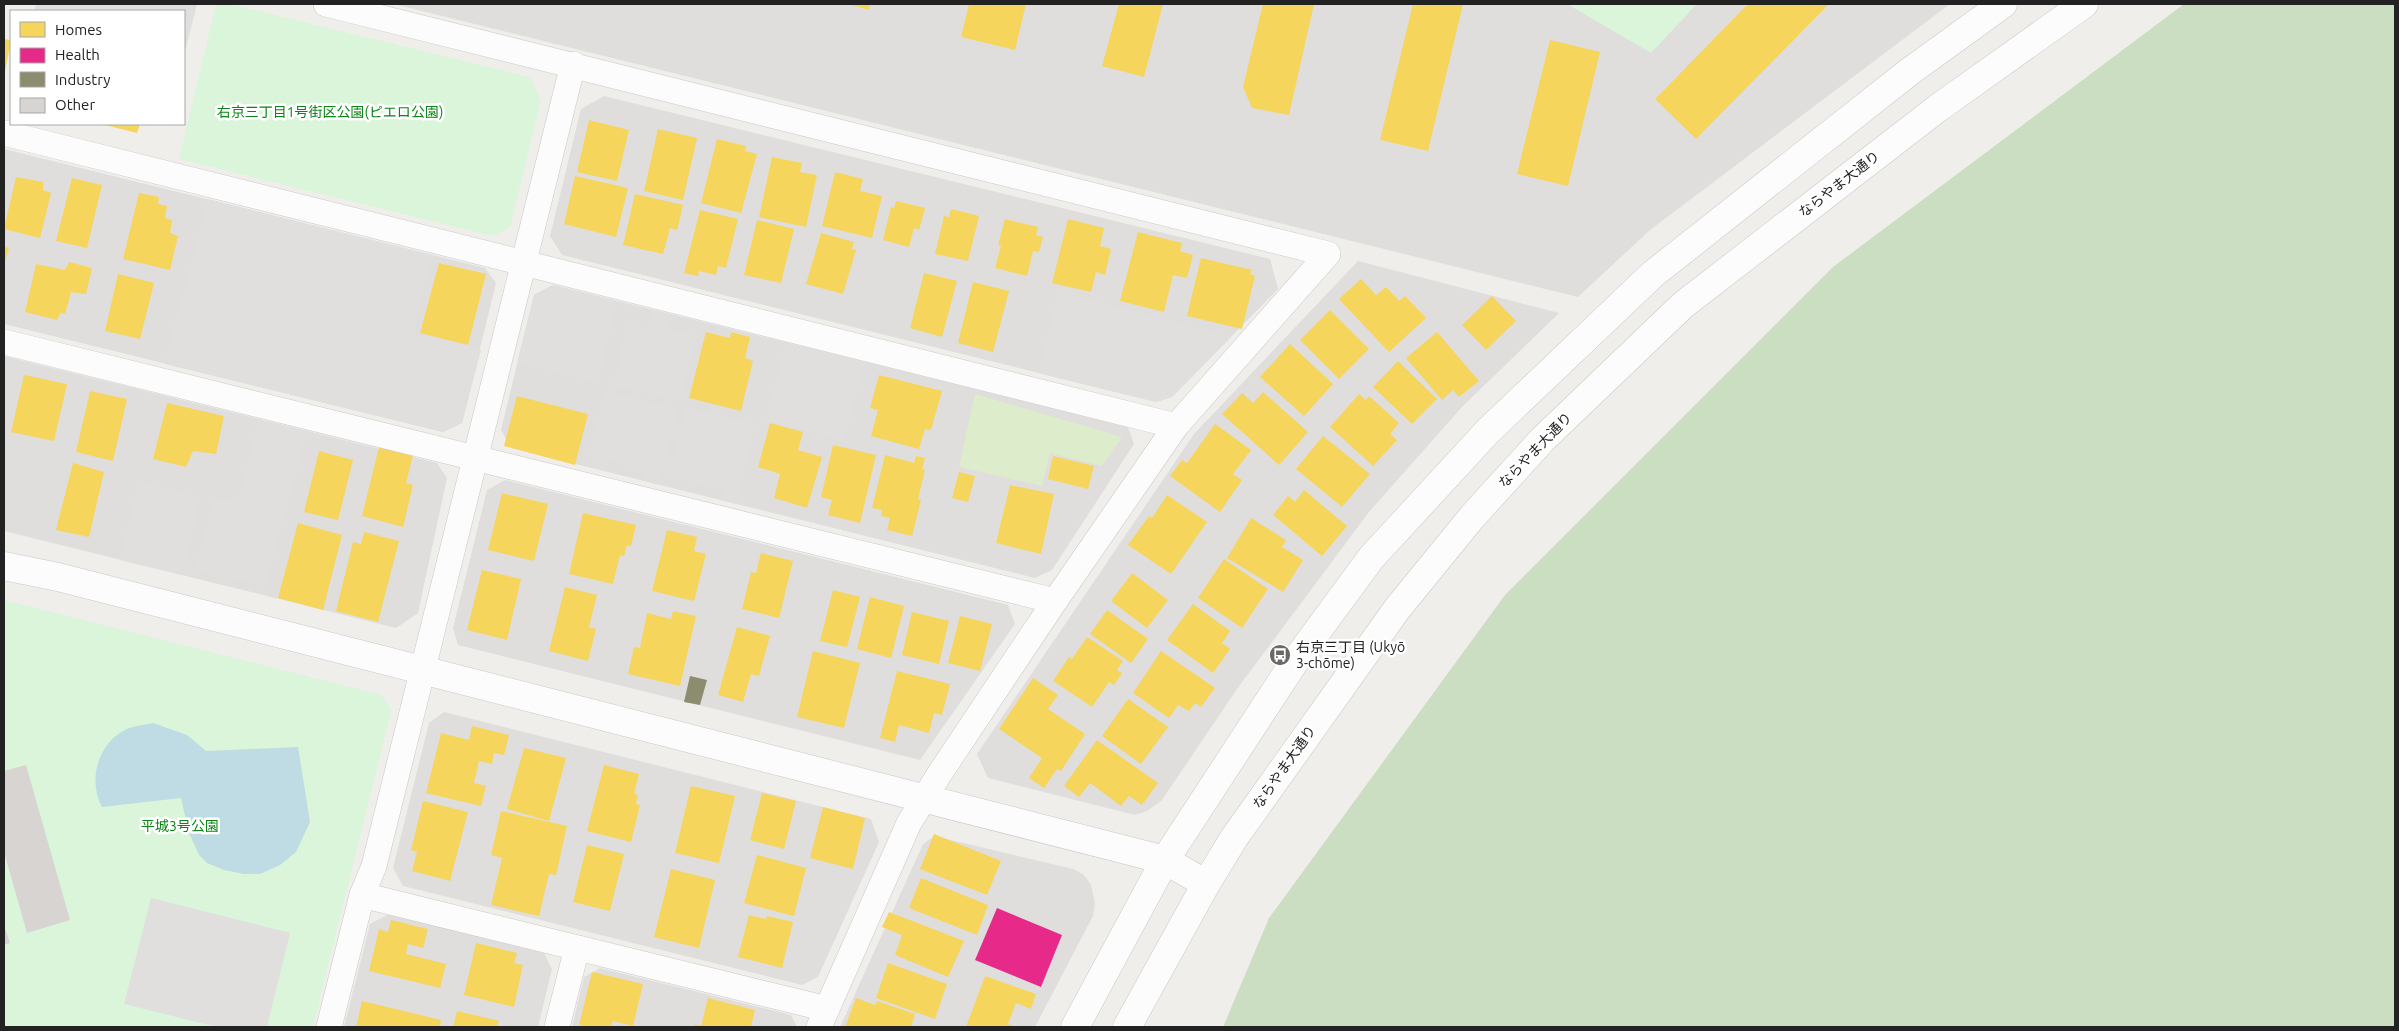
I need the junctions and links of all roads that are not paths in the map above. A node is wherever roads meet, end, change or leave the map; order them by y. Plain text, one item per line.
1 (326, 4) edge
2 (2003, 4) edge
3 (2084, 4) edge
4 (573, 64) junction
5 (4, 133) edge
6 (524, 262) junction
7 (4, 342) edge
8 (1176, 426) junction
9 (477, 457) junction
10 (4, 566) edge
11 (1055, 601) junction
12 (424, 671) junction
13 (925, 798) junction
14 (1165, 860) junction
15 (1206, 884) junction
16 (362, 895) junction
17 (577, 948) junction
18 (823, 1018) edge
19 (329, 1027) edge
20 (557, 1027) edge
21 (1075, 1027) edge
22 (1127, 1027) edge

1 - 4 street
2 - 14 street
3 - 15 street, ならやま大通り
4 - 6 street
4 - 8 street
5 - 6 street
6 - 8 street
6 - 9 street
7 - 9 street
8 - 11 street
9 - 11 street
9 - 12 street
10 - 12 street
11 - 13 street
12 - 13 street
12 - 16 street
13 - 14 street
13 - 18 street
14 - 15 street
14 - 21 street
15 - 22 street, ならやま大通り
16 - 17 street
16 - 19 street
17 - 18 street
17 - 20 street

